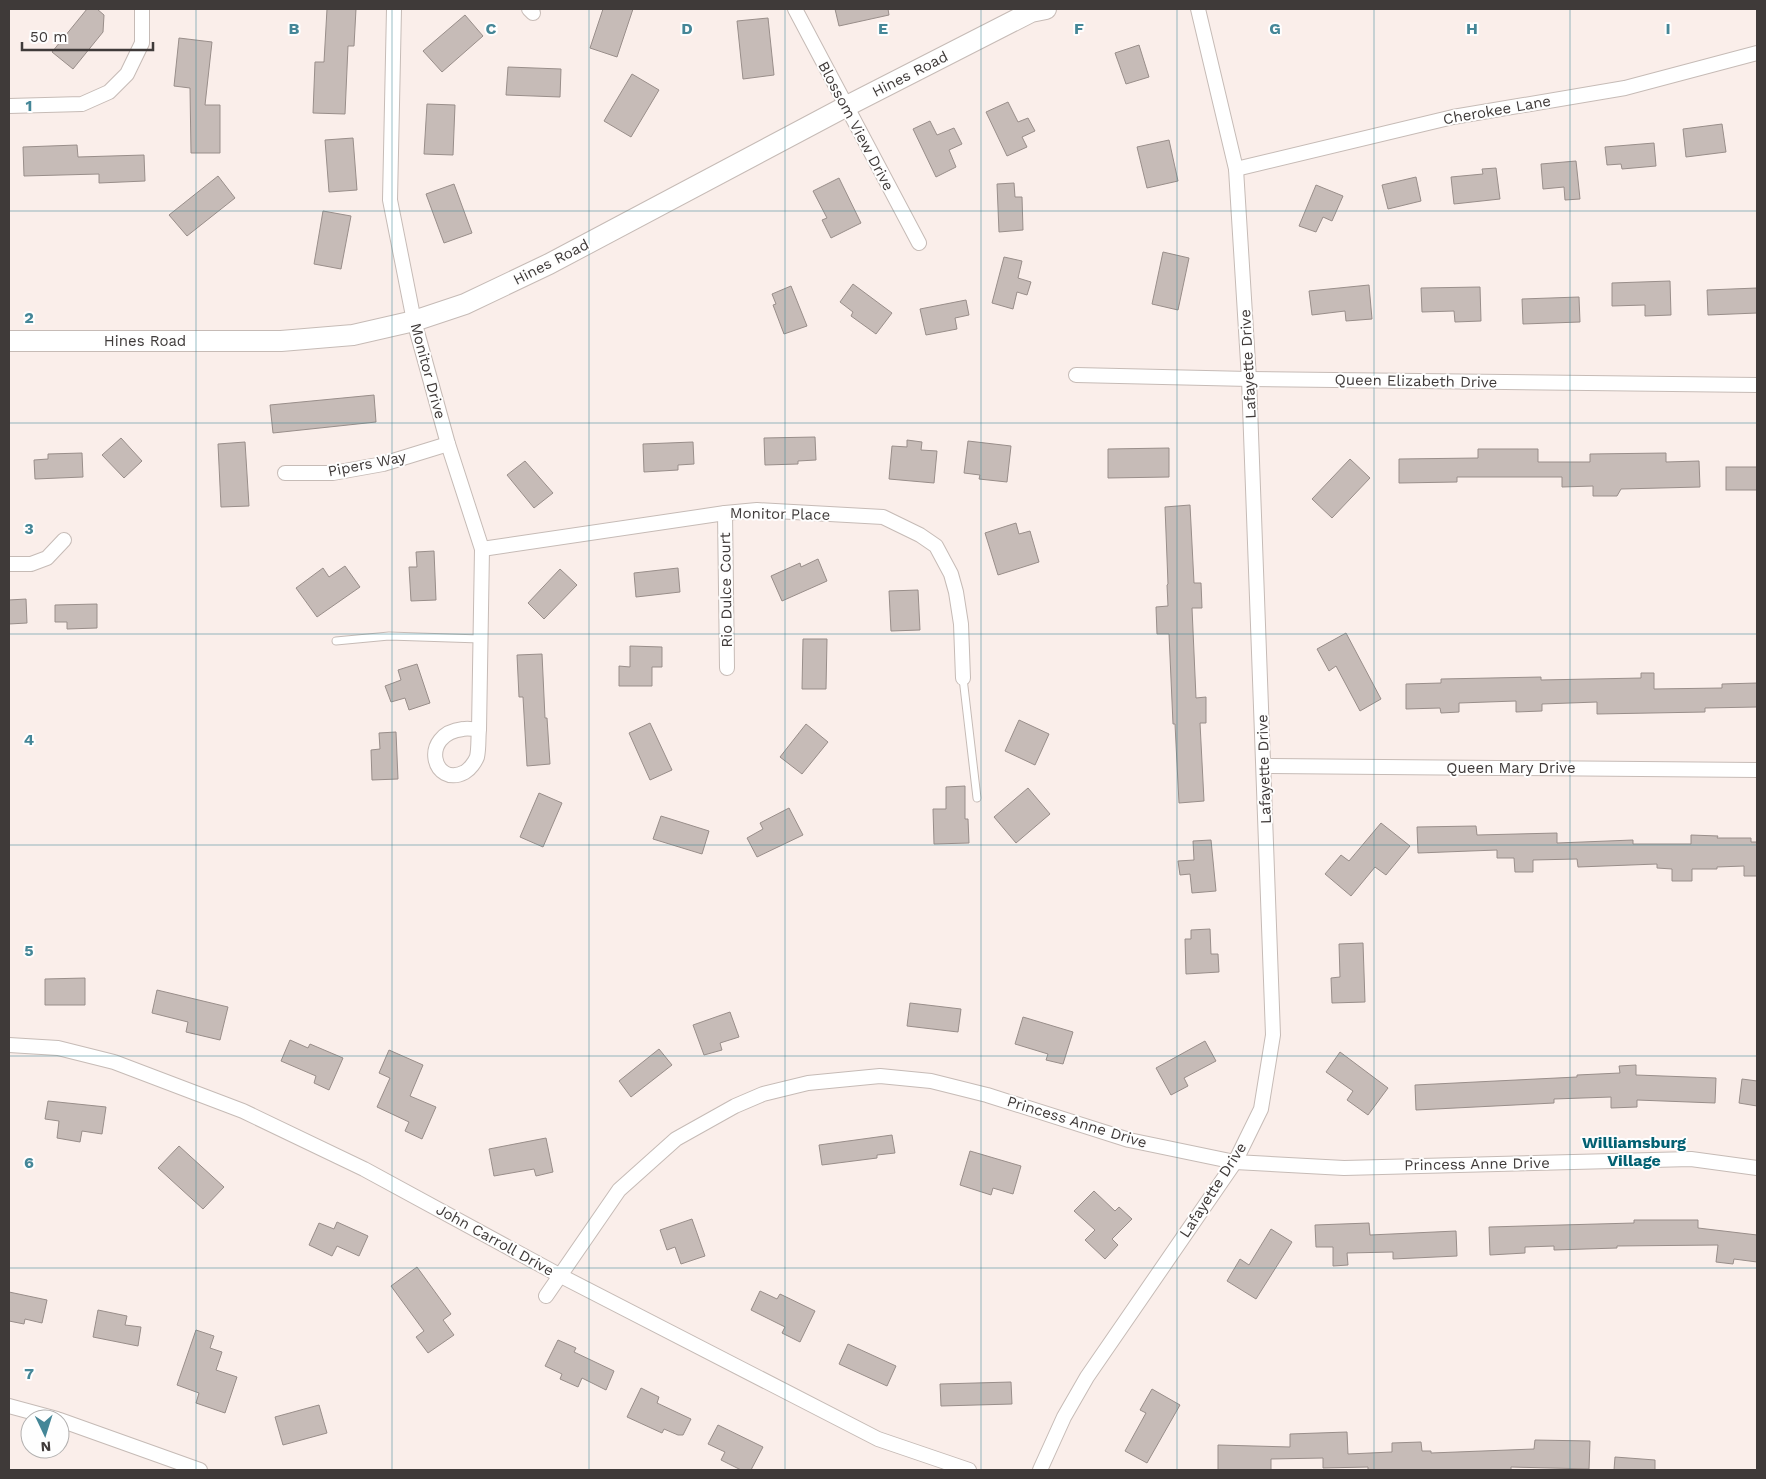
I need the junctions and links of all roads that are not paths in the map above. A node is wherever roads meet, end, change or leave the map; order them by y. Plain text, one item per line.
1 (142, 9) edge
2 (394, 9) edge
3 (795, 9) edge
4 (1046, 9) edge
5 (1198, 9) edge
6 (1757, 53) edge
7 (9, 106) edge
8 (845, 106) junction
9 (1236, 169) junction
10 (919, 243) dead end
11 (414, 321) junction
12 (9, 341) edge
13 (1076, 374) dead end
14 (1249, 379) junction
15 (1757, 385) edge
16 (448, 444) junction
17 (285, 473) dead end
18 (724, 513) junction
19 (64, 540) dead end
20 (482, 549) junction
21 (9, 564) edge
22 (480, 639) junction
23 (336, 640) dead end
24 (727, 668) dead end
25 (963, 678) joint
26 (479, 730) dead end
27 (1264, 766) junction
28 (1757, 770) edge
29 (977, 798) dead end
30 (9, 1045) edge
31 (1235, 1162) junction
32 (1757, 1168) edge
33 (559, 1275) junction
34 (546, 1296) dead end
35 (70, 1423) edge
36 (200, 1470) edge
37 (969, 1470) edge
38 (1040, 1470) edge

1 - 7 street
2 - 11 street, Monitor Drive
3 - 8 street, Blossom View Drive
4 - 8 street, Hines Road
5 - 9 street, Lafayette Drive
6 - 9 street, Cherokee Lane
8 - 10 street, Blossom View Drive
8 - 11 street, Hines Road
9 - 14 street, Lafayette Drive
11 - 12 street, Hines Road
11 - 16 street, Monitor Drive
13 - 14 street, Queen Elizabeth Drive
14 - 15 street, Queen Elizabeth Drive
14 - 27 street, Lafayette Drive
16 - 17 street, Pipers Way
16 - 20 street, Monitor Drive
18 - 20 street, Monitor Place
18 - 24 street, Rio Dulce Court
18 - 25 street, Monitor Place
19 - 21 street
20 - 22 street, Monitor Drive
22 - 23 lane
22 - 26 street, Monitor Drive
25 - 29 lane
27 - 28 street, Queen Mary Drive
27 - 31 street, Lafayette Drive
30 - 33 street, John Carroll Drive
31 - 32 street, Princess Anne Drive
31 - 33 street, Princess Anne Drive
31 - 38 street, Lafayette Drive
33 - 34 street, Princess Anne Drive
33 - 37 street, John Carroll Drive
35 - 36 street

